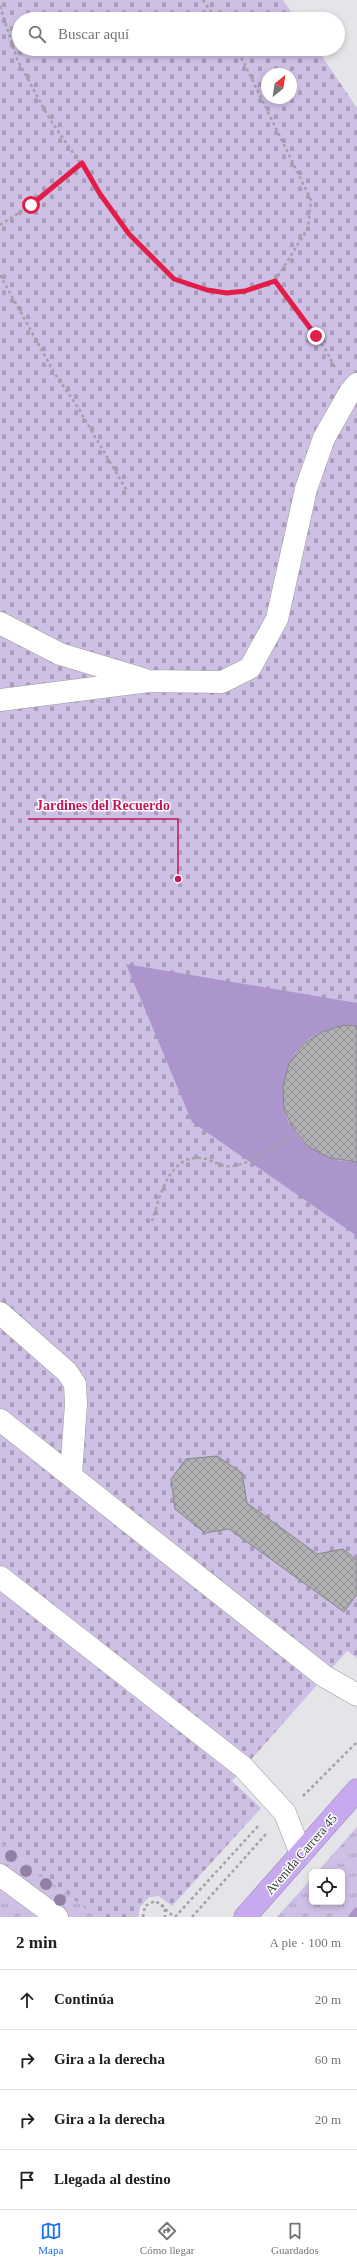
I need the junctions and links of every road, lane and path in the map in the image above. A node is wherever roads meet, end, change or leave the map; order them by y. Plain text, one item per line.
1 (203, 0) edge
2 (0, 6) edge
3 (211, 12) edge
4 (12, 41) edge
5 (17, 56) edge
6 (240, 56) edge
7 (82, 163) junction
8 (0, 225) edge
9 (0, 275) edge
10 (275, 281) junction
11 (353, 388) edge
12 (127, 491) dead end
13 (0, 623) edge
14 (150, 681) junction
15 (0, 700) edge
16 (293, 1136) dead end
17 (152, 1221) dead end
18 (0, 1313) edge
19 (0, 1420) edge
20 (71, 1474) junction
21 (0, 1577) edge
22 (357, 1695) edge
23 (357, 1790) edge
24 (278, 1804) junction
25 (301, 1854) junction
26 (0, 1875) edge
27 (56, 1917) edge
28 (144, 1917) edge
29 (165, 1917) edge
30 (175, 1917) edge
31 (245, 1917) edge

1 - 3 path
2 - 4 path
5 - 7 path
6 - 10 path
7 - 8 path
7 - 10 path
9 - 12 path
10 - 11 path
11 - 14 lane
13 - 14 lane
14 - 15 lane
16 - 17 path
18 - 20 lane
19 - 20 lane
20 - 22 lane
21 - 24 lane
23 - 25 highway, Avenida Carrera 45
24 - 25 lane
24 - 30 path
25 - 31 highway, Avenida Carrera 45
26 - 27 lane
28 - 29 path, bridge
28 - 30 path, bridge

